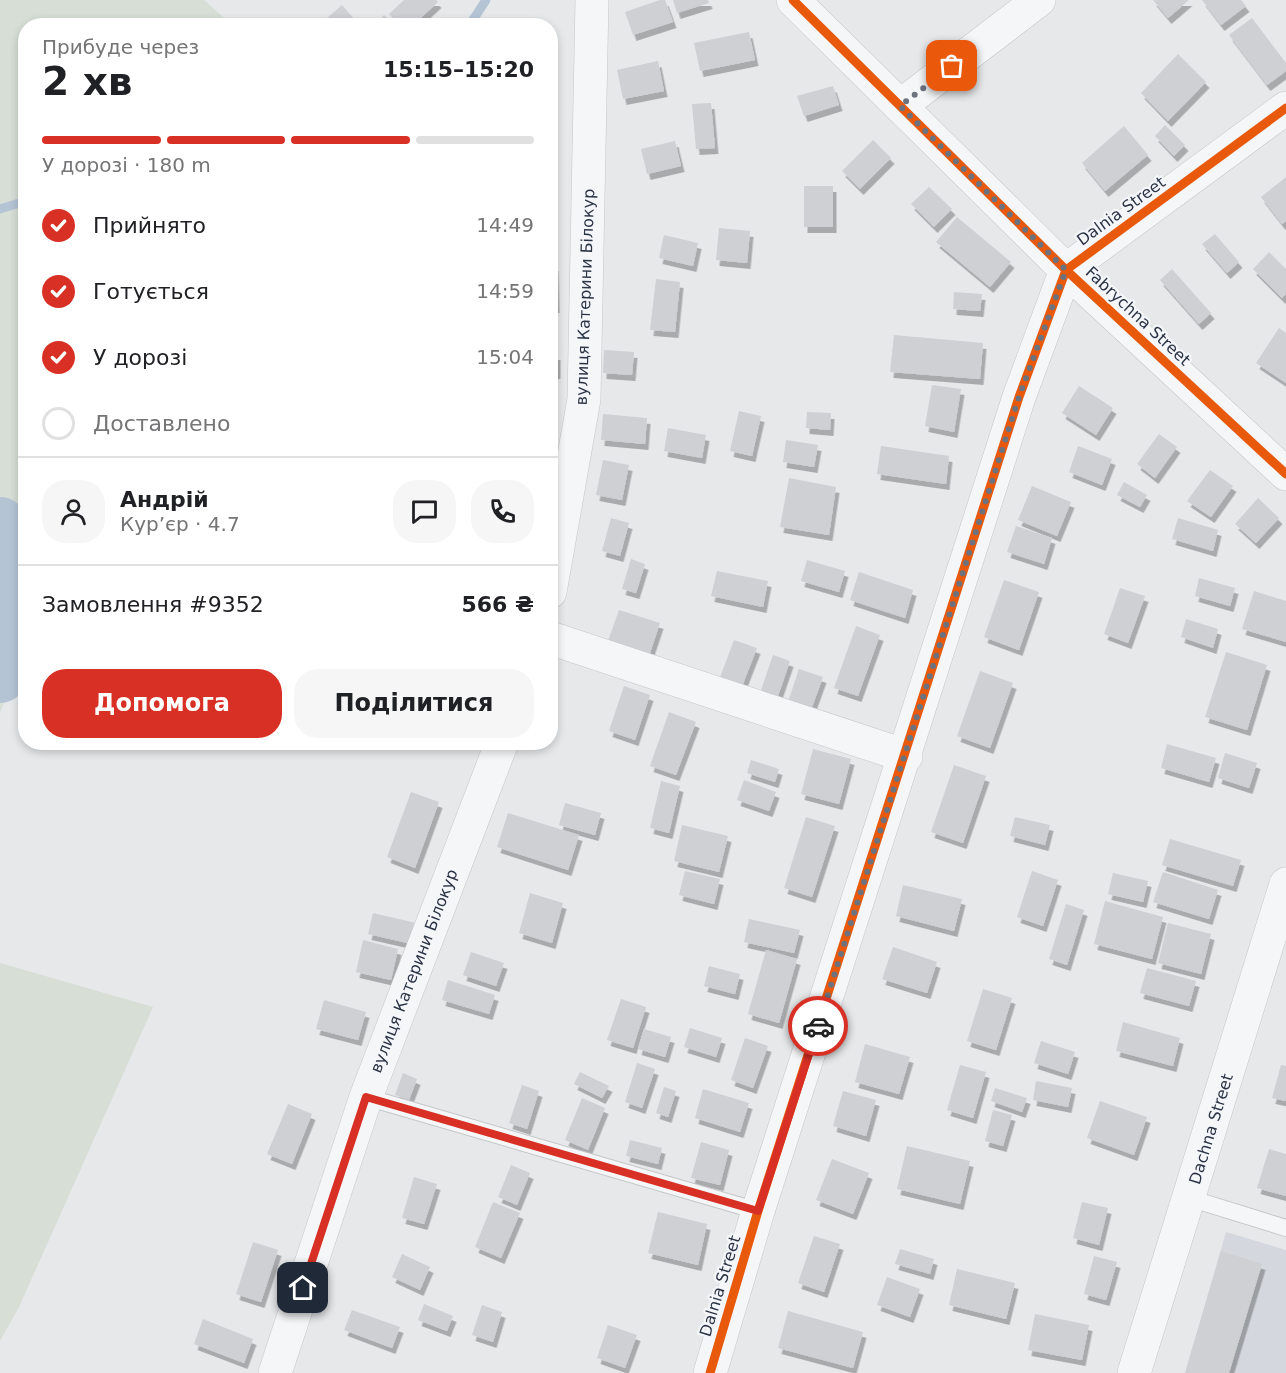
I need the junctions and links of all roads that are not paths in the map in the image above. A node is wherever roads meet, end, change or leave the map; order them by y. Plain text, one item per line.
1 (592, 0) edge
2 (793, 0) edge
3 (1039, 0) edge
4 (900, 106) junction
5 (1286, 108) edge
6 (1066, 270) junction
7 (1286, 474) edge
8 (558, 547) edge
9 (558, 641) edge
10 (499, 750) edge
11 (906, 756) junction
12 (1286, 884) edge
13 (366, 1097) junction
14 (1190, 1198) junction
15 (758, 1211) junction
16 (1286, 1228) edge
17 (275, 1373) edge
18 (710, 1373) edge
19 (1134, 1373) edge

1 - 8 street, вулиця Катерини Білокур
2 - 4 street, Fabrychna Street
3 - 4 street
4 - 6 street, Fabrychna Street
5 - 6 street, Dalnia Street
6 - 7 street, Fabrychna Street
6 - 11 street, Dalnia Street
9 - 11 street
10 - 13 street, вулиця Катерини Білокур
11 - 15 street, Dalnia Street
12 - 14 street, Dachna Street
13 - 15 lane
13 - 17 street, вулиця Катерини Білокур
14 - 16 lane
14 - 19 street, Dachna Street
15 - 18 street, Dalnia Street

